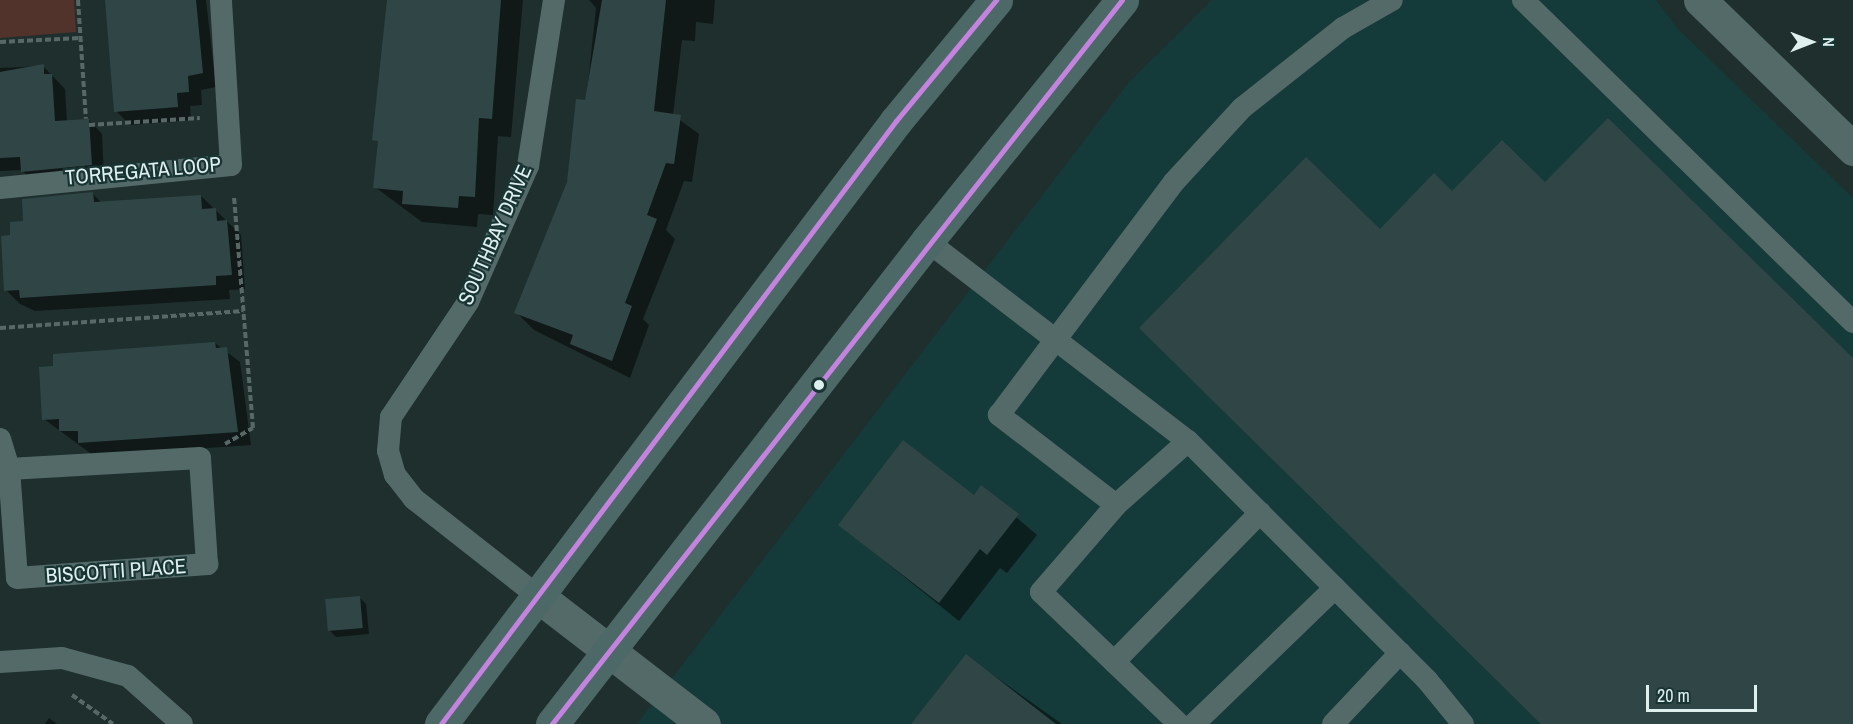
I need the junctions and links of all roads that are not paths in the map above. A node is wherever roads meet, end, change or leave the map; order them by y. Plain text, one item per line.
1 (221, 0) edge
2 (554, 0) edge
3 (996, 0) edge
4 (1122, 0) edge
5 (1392, 0) edge
6 (1523, 0) edge
7 (1700, 0) edge
8 (1853, 149) edge
9 (0, 188) edge
10 (927, 241) junction
11 (1853, 322) edge
12 (1053, 336) junction
13 (0, 439) edge
14 (1188, 441) junction
15 (9, 469) junction
16 (1116, 505) junction
17 (1260, 513) junction
18 (1335, 588) junction
19 (539, 597) junction
20 (608, 651) junction
21 (1400, 652) junction
22 (0, 662) edge
23 (1114, 662) junction
24 (182, 724) edge
25 (441, 724) edge
26 (552, 724) edge
27 (704, 724) edge
28 (1179, 724) edge
29 (1194, 724) edge
30 (1333, 724) edge
31 (1463, 724) edge

1 - 9 lane, TORREGATA LOOP
2 - 19 lane, SOUTHBAY DRIVE
3 - 19 main road
4 - 10 main road
5 - 12 lane
6 - 11 lane
7 - 8 highway
10 - 12 lane
10 - 20 main road
12 - 14 lane
12 - 16 lane
13 - 15 lane, BISCOTTI PLACE
14 - 16 lane
14 - 17 lane
15 - 15 lane, BISCOTTI PLACE
16 - 23 lane
17 - 18 lane
17 - 23 lane
18 - 21 lane
18 - 29 lane
19 - 20 street
19 - 25 main road
20 - 26 main road
20 - 27 street
21 - 30 lane
21 - 31 lane
22 - 24 lane
23 - 28 lane

